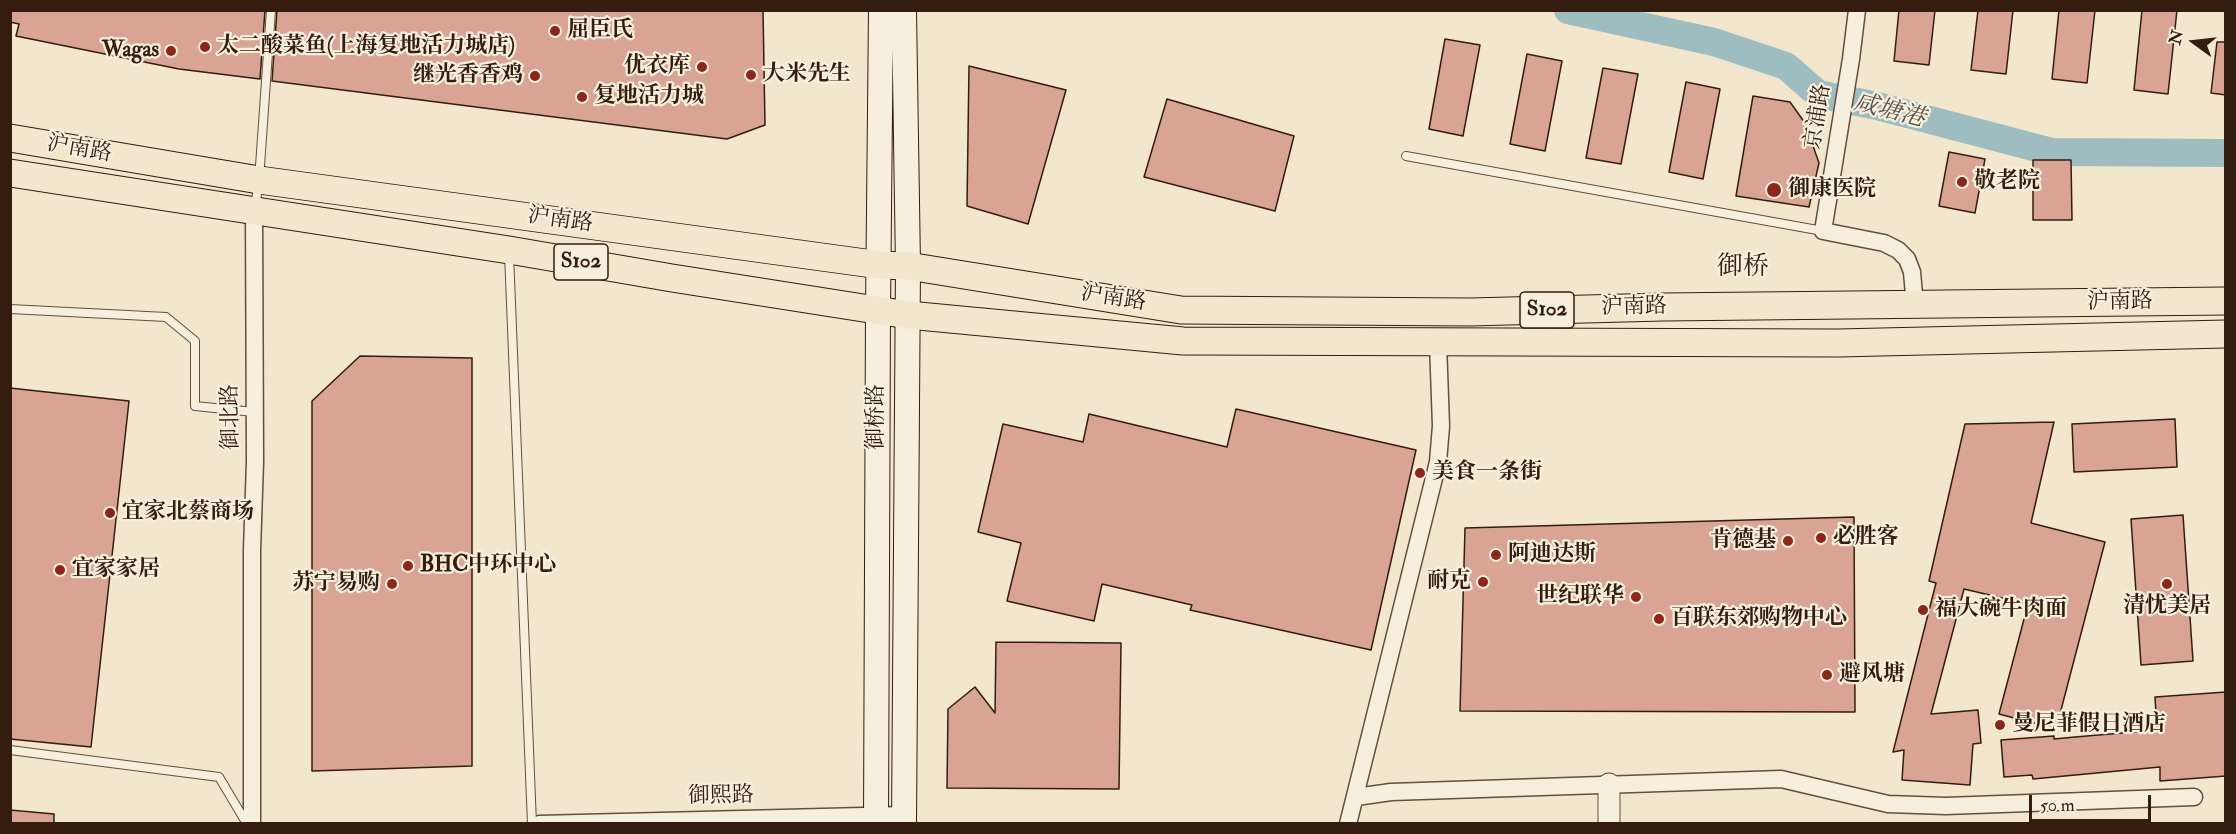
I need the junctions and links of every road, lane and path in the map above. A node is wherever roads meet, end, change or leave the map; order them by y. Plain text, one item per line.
1 (271, 10) edge
2 (882, 10) edge
3 (904, 10) edge
4 (1857, 10) edge
5 (10, 138) edge
6 (1406, 156) dead end
7 (10, 173) edge
8 (259, 180) junction
9 (254, 211) junction
10 (1823, 231) junction
11 (509, 250) junction
12 (880, 265) junction
13 (908, 266) junction
14 (2222, 301) edge
15 (1916, 306) junction
16 (10, 309) edge
17 (878, 310) junction
18 (908, 315) junction
19 (2222, 334) edge
20 (1438, 343) junction
21 (254, 412) junction
22 (10, 750) edge
23 (1609, 784) junction
24 (1356, 797) junction
25 (2194, 797) dead end
26 (876, 819) edge
27 (904, 819) edge
28 (250, 824) edge
29 (532, 824) edge
30 (538, 824) edge
31 (1348, 824) edge
32 (1610, 824) edge

1 - 8 lane, 御北路
2 - 12 main road, 御桥路
3 - 13 main road, 御桥路
4 - 10 street, 京浦路
5 - 8 main road, 沪南路 / S102
6 - 10 lane
7 - 9 main road, 沪南路 / S102
8 - 9 lane, 御北路
8 - 12 main road, 沪南路 / S102
9 - 11 main road, 沪南路 / S102
9 - 21 street, 御北路
10 - 15 street
11 - 17 main road, 沪南路 / S102
11 - 29 lane
12 - 13 main road, 沪南路 / S102
12 - 17 main road, 御桥路
13 - 15 main road, 沪南路 / S102
13 - 18 main road, 御桥路
14 - 15 main road, 沪南路 / S102
16 - 21 lane
17 - 18 main road, 沪南路 / S102
17 - 26 main road, 御桥路
18 - 20 main road, 沪南路 / S102
18 - 27 main road, 御桥路
19 - 20 main road, 沪南路 / S102
20 - 24 street
21 - 28 street, 御北路
22 - 28 lane
23 - 24 street
23 - 25 street
23 - 32 street
24 - 31 street
26 - 27 street, 御熙路
26 - 30 street, 御熙路

